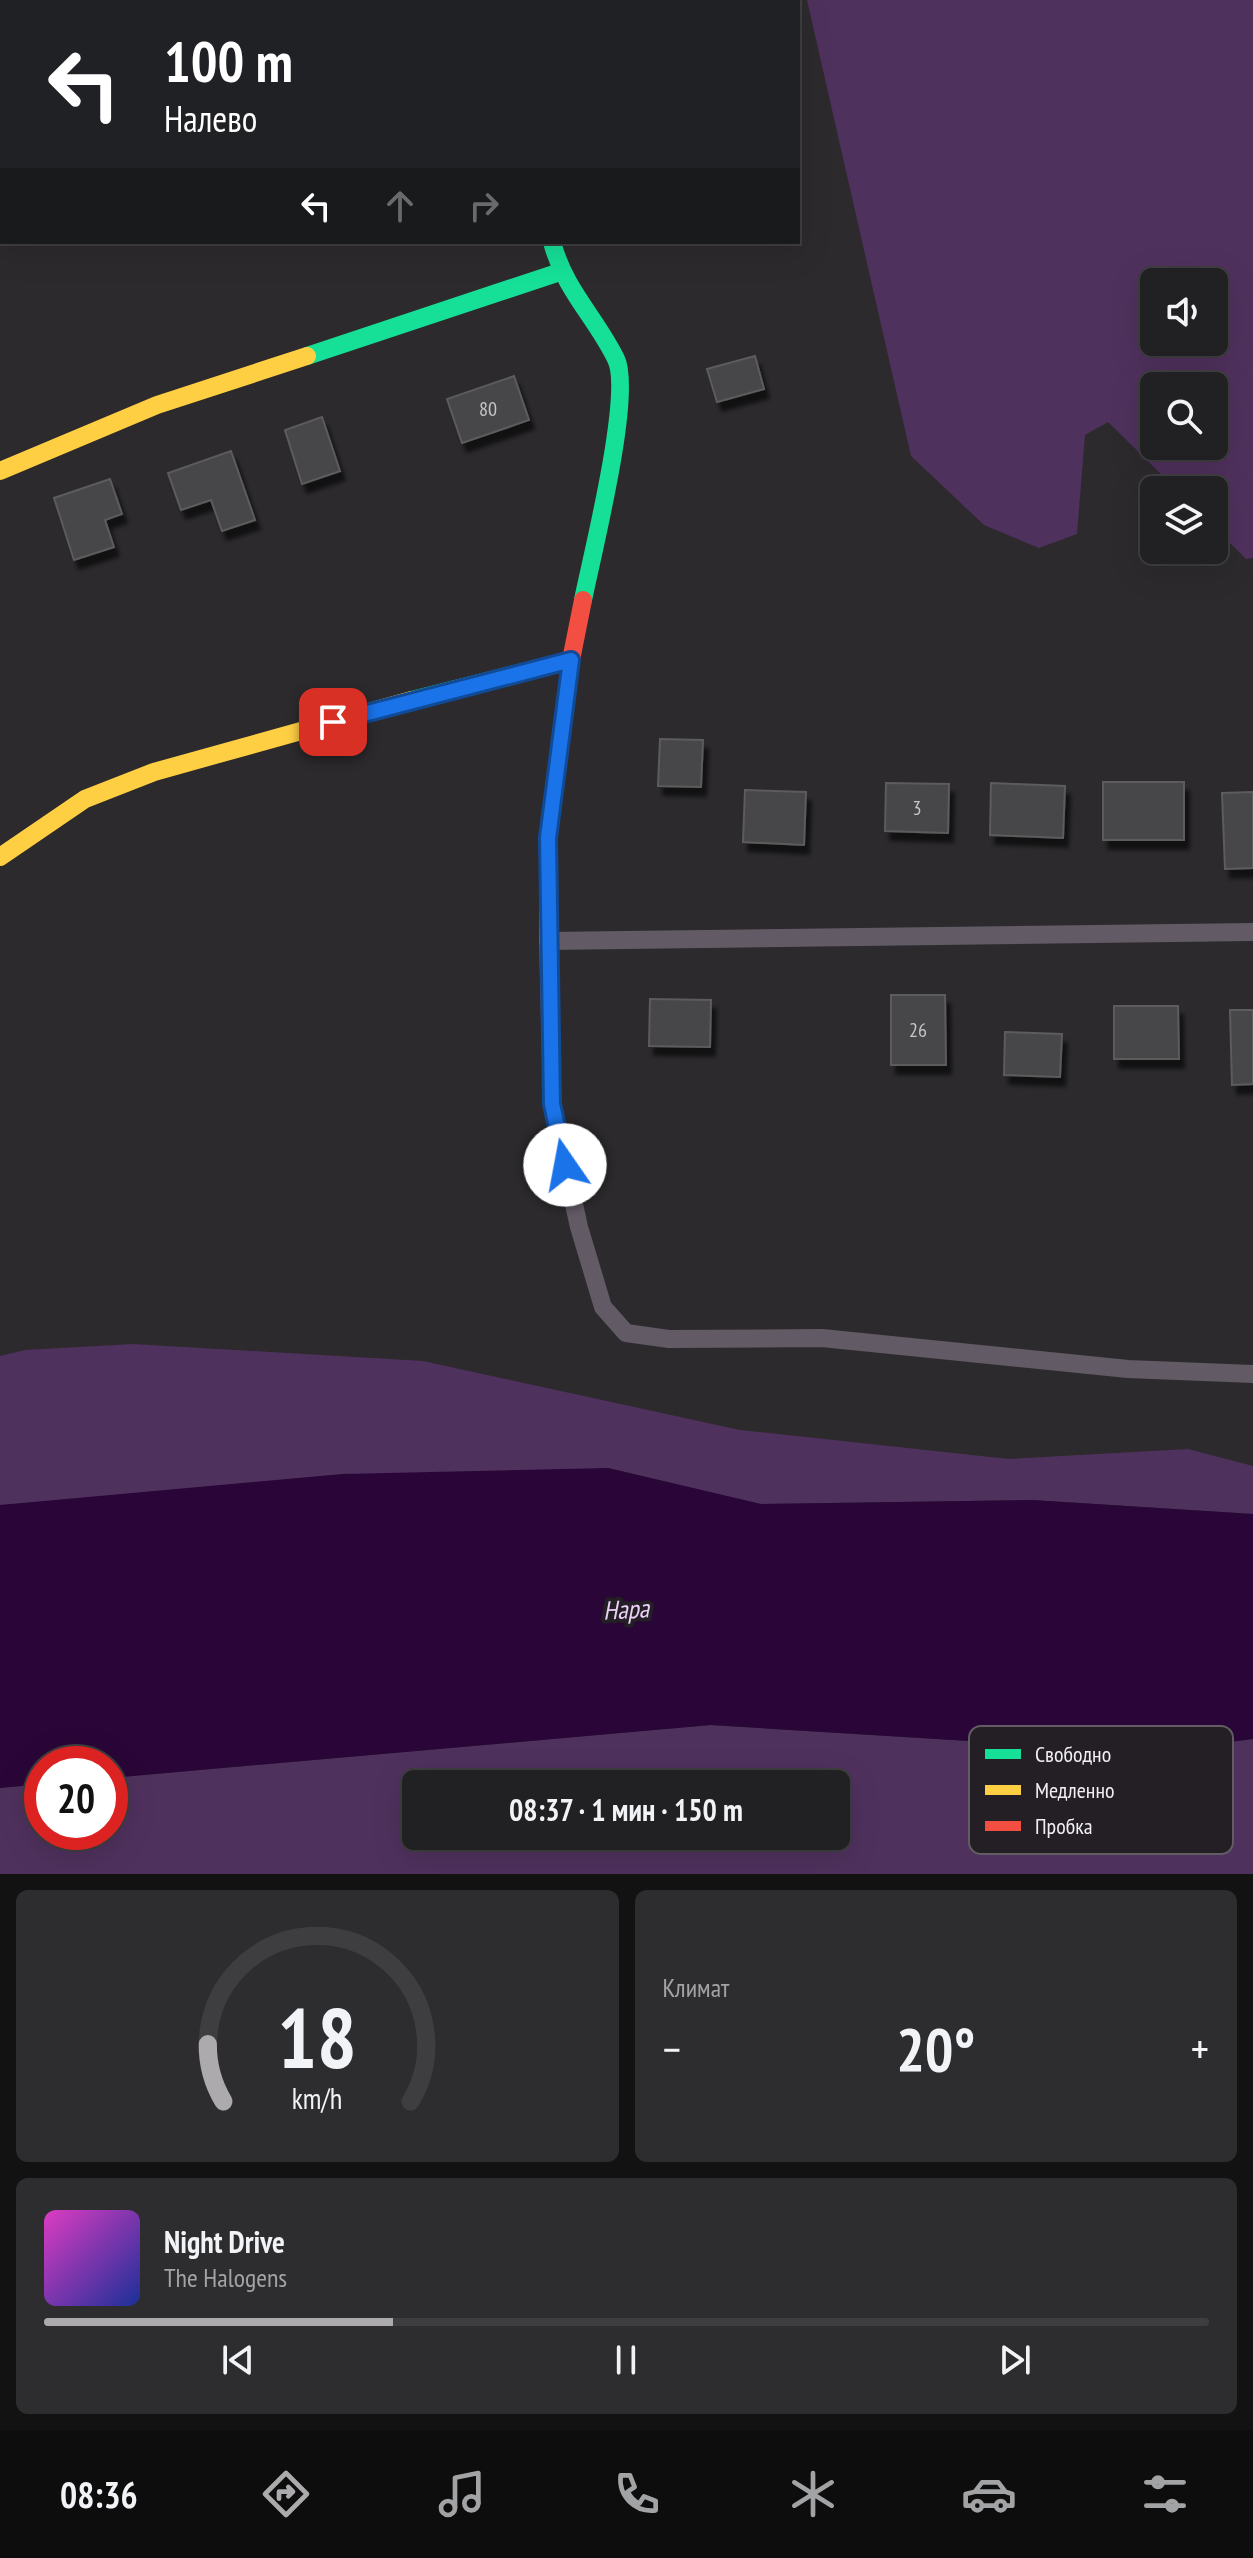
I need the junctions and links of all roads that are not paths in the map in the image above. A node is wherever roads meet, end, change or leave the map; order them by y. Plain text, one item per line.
1 (553, 244) edge
2 (560, 272) junction
3 (0, 471) edge
4 (571, 660) junction
5 (0, 857) edge
6 (1253, 932) edge
7 (548, 941) junction
8 (1253, 1374) edge

1 - 2 street
2 - 3 street
2 - 4 street
4 - 5 street
4 - 7 street
6 - 7 lane
7 - 8 lane

